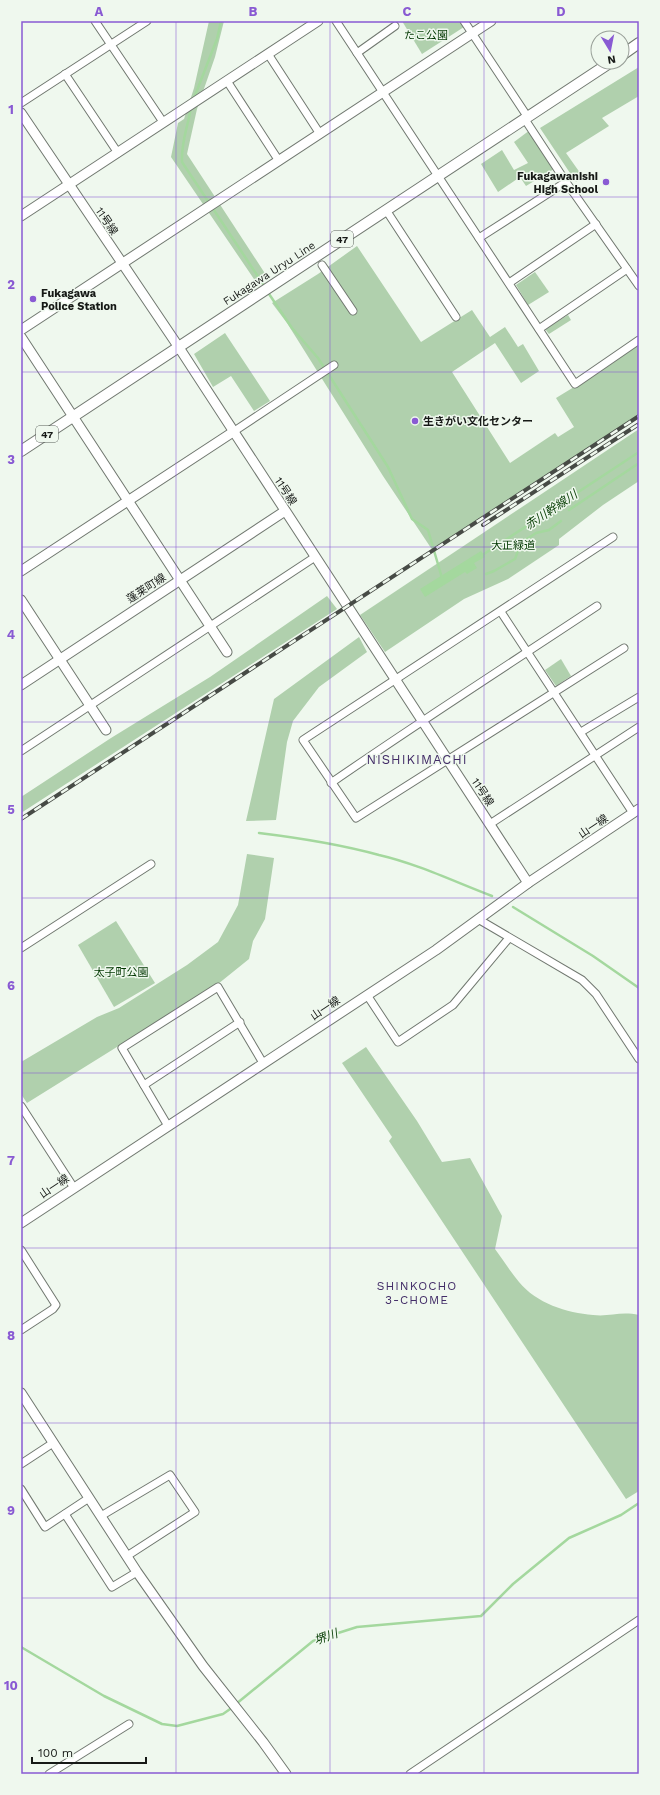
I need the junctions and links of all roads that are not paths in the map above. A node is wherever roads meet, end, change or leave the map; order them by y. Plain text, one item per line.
1 (95, 21) edge
2 (147, 21) edge
3 (318, 21) edge
4 (336, 21) edge
5 (464, 21) edge
6 (491, 21) edge
7 (395, 26) dead end
8 (472, 34) junction
9 (639, 43) edge
10 (111, 44) junction
11 (630, 49) edge
12 (357, 53) junction
13 (268, 54) junction
14 (599, 70) edge
15 (65, 74) junction
16 (227, 81) junction
17 (382, 92) junction
18 (21, 103) edge
19 (21, 113) edge
20 (526, 117) junction
21 (163, 122) junction
22 (320, 134) junction
23 (118, 153) junction
24 (279, 161) junction
25 (437, 176) junction
26 (566, 182) junction
27 (68, 186) junction
28 (386, 210) junction
29 (21, 216) edge
30 (596, 224) junction
31 (479, 238) junction
32 (121, 264) junction
33 (322, 265) dead end
34 (627, 269) junction
35 (509, 283) junction
36 (639, 286) edge
37 (353, 311) dead end
38 (456, 317) dead end
39 (539, 329) junction
40 (21, 330) edge
41 (21, 337) edge
42 (639, 340) edge
43 (178, 346) junction
44 (334, 365) dead end
45 (74, 417) junction
46 (233, 432) junction
47 (21, 451) edge
48 (128, 501) junction
49 (285, 511) junction
50 (613, 537) dead end
51 (315, 557) junction
52 (21, 571) edge
53 (180, 580) junction
54 (21, 600) edge
55 (596, 606) dead end
56 (501, 612) junction
57 (211, 626) junction
58 (624, 648) dead end
59 (227, 652) dead end
60 (528, 652) junction
61 (59, 659) junction
62 (396, 680) junction
63 (21, 685) edge
64 (554, 692) junction
65 (639, 697) edge
66 (90, 706) junction
67 (422, 720) junction
68 (639, 727) edge
69 (106, 730) dead end
70 (580, 732) junction
71 (21, 751) edge
72 (595, 755) junction
73 (448, 760) junction
74 (331, 782) junction
75 (636, 811) edge
76 (490, 824) junction
77 (151, 864) dead end
78 (528, 883) junction
79 (478, 919) junction
80 (509, 938) junction
81 (21, 948) edge
82 (367, 995) junction
83 (240, 1022) junction
84 (639, 1059) edge
85 (263, 1063) junction
86 (144, 1085) junction
87 (21, 1106) edge
88 (168, 1126) junction
89 (74, 1188) junction
90 (21, 1223) edge
91 (21, 1250) edge
92 (21, 1330) edge
93 (21, 1393) edge
94 (53, 1443) junction
95 (21, 1464) edge
96 (21, 1489) edge
97 (89, 1498) junction
98 (65, 1514) junction
99 (101, 1516) junction
100 (127, 1556) junction
101 (137, 1572) junction
102 (639, 1620) edge
103 (129, 1724) dead end
104 (49, 1774) edge
105 (286, 1774) edge
106 (410, 1774) edge

1 - 10 street
2 - 10 street
3 - 13 street
4 - 12 street
5 - 8 street
6 - 8 street
7 - 12 street
8 - 17 street
8 - 20 street
9 - 11 main road
10 - 15 street
10 - 21 street
12 - 17 street
13 - 16 street
13 - 22 street
14 - 20 main road, Fukagawa Uryu Line / 47
15 - 18 street
15 - 23 street
16 - 21 street
16 - 24 street
17 - 22 street
17 - 25 street
19 - 27 street, 11号線
20 - 25 main road, Fukagawa Uryu Line / 47
20 - 26 street
21 - 23 street
22 - 24 street
23 - 27 street
24 - 32 street
25 - 28 main road, Fukagawa Uryu Line / 47
25 - 31 street
26 - 30 street
26 - 31 street
27 - 29 street
27 - 32 street, 11号線
28 - 38 street
28 - 43 main road, Fukagawa Uryu Line / 47
30 - 34 street
30 - 35 street
31 - 35 street
32 - 40 street
32 - 43 street, 11号線
33 - 37 street
34 - 36 street
34 - 39 street
35 - 39 street
39 - 42 street
41 - 45 street
43 - 45 main road, Fukagawa Uryu Line / 47
43 - 46 street, 11号線
44 - 46 street
45 - 47 main road, Fukagawa Uryu Line / 47
45 - 48 street
46 - 48 street
46 - 49 street, 11号線
48 - 52 street
48 - 53 street
49 - 51 street, 11号線
49 - 53 street, 蓬莱町線
50 - 56 street
51 - 57 street
51 - 62 street, 11号線
53 - 57 street
53 - 61 street, 蓬莱町線
54 - 61 street
55 - 60 street
56 - 60 street
56 - 62 street
57 - 59 street
57 - 66 street
58 - 64 street
60 - 64 street
60 - 67 street
61 - 63 street, 蓬莱町線
61 - 66 street
62 - 67 street, 11号線
62 - 74 street
64 - 70 street
64 - 73 street
65 - 70 street
66 - 69 street
66 - 71 street
67 - 73 street, 11号線
67 - 74 street
68 - 72 street
70 - 72 street
72 - 75 street
72 - 76 street
73 - 74 street
73 - 76 street, 11号線
75 - 78 street, 山一線
76 - 78 street, 11号線
77 - 81 street
78 - 79 street, 山一線
79 - 80 street
79 - 82 street, 山一線
80 - 82 street
80 - 84 street
82 - 85 street, 山一線
83 - 85 street
83 - 86 street
83 - 86 street
85 - 88 street, 山一線
86 - 88 street
87 - 89 street
88 - 89 street, 山一線
89 - 90 street, 山一線
91 - 92 street
93 - 94 street
94 - 95 street
94 - 97 street
96 - 98 street
97 - 98 street
97 - 99 street
98 - 101 street
99 - 100 street
99 - 100 street
100 - 101 street
101 - 105 street
102 - 106 street
103 - 104 street

